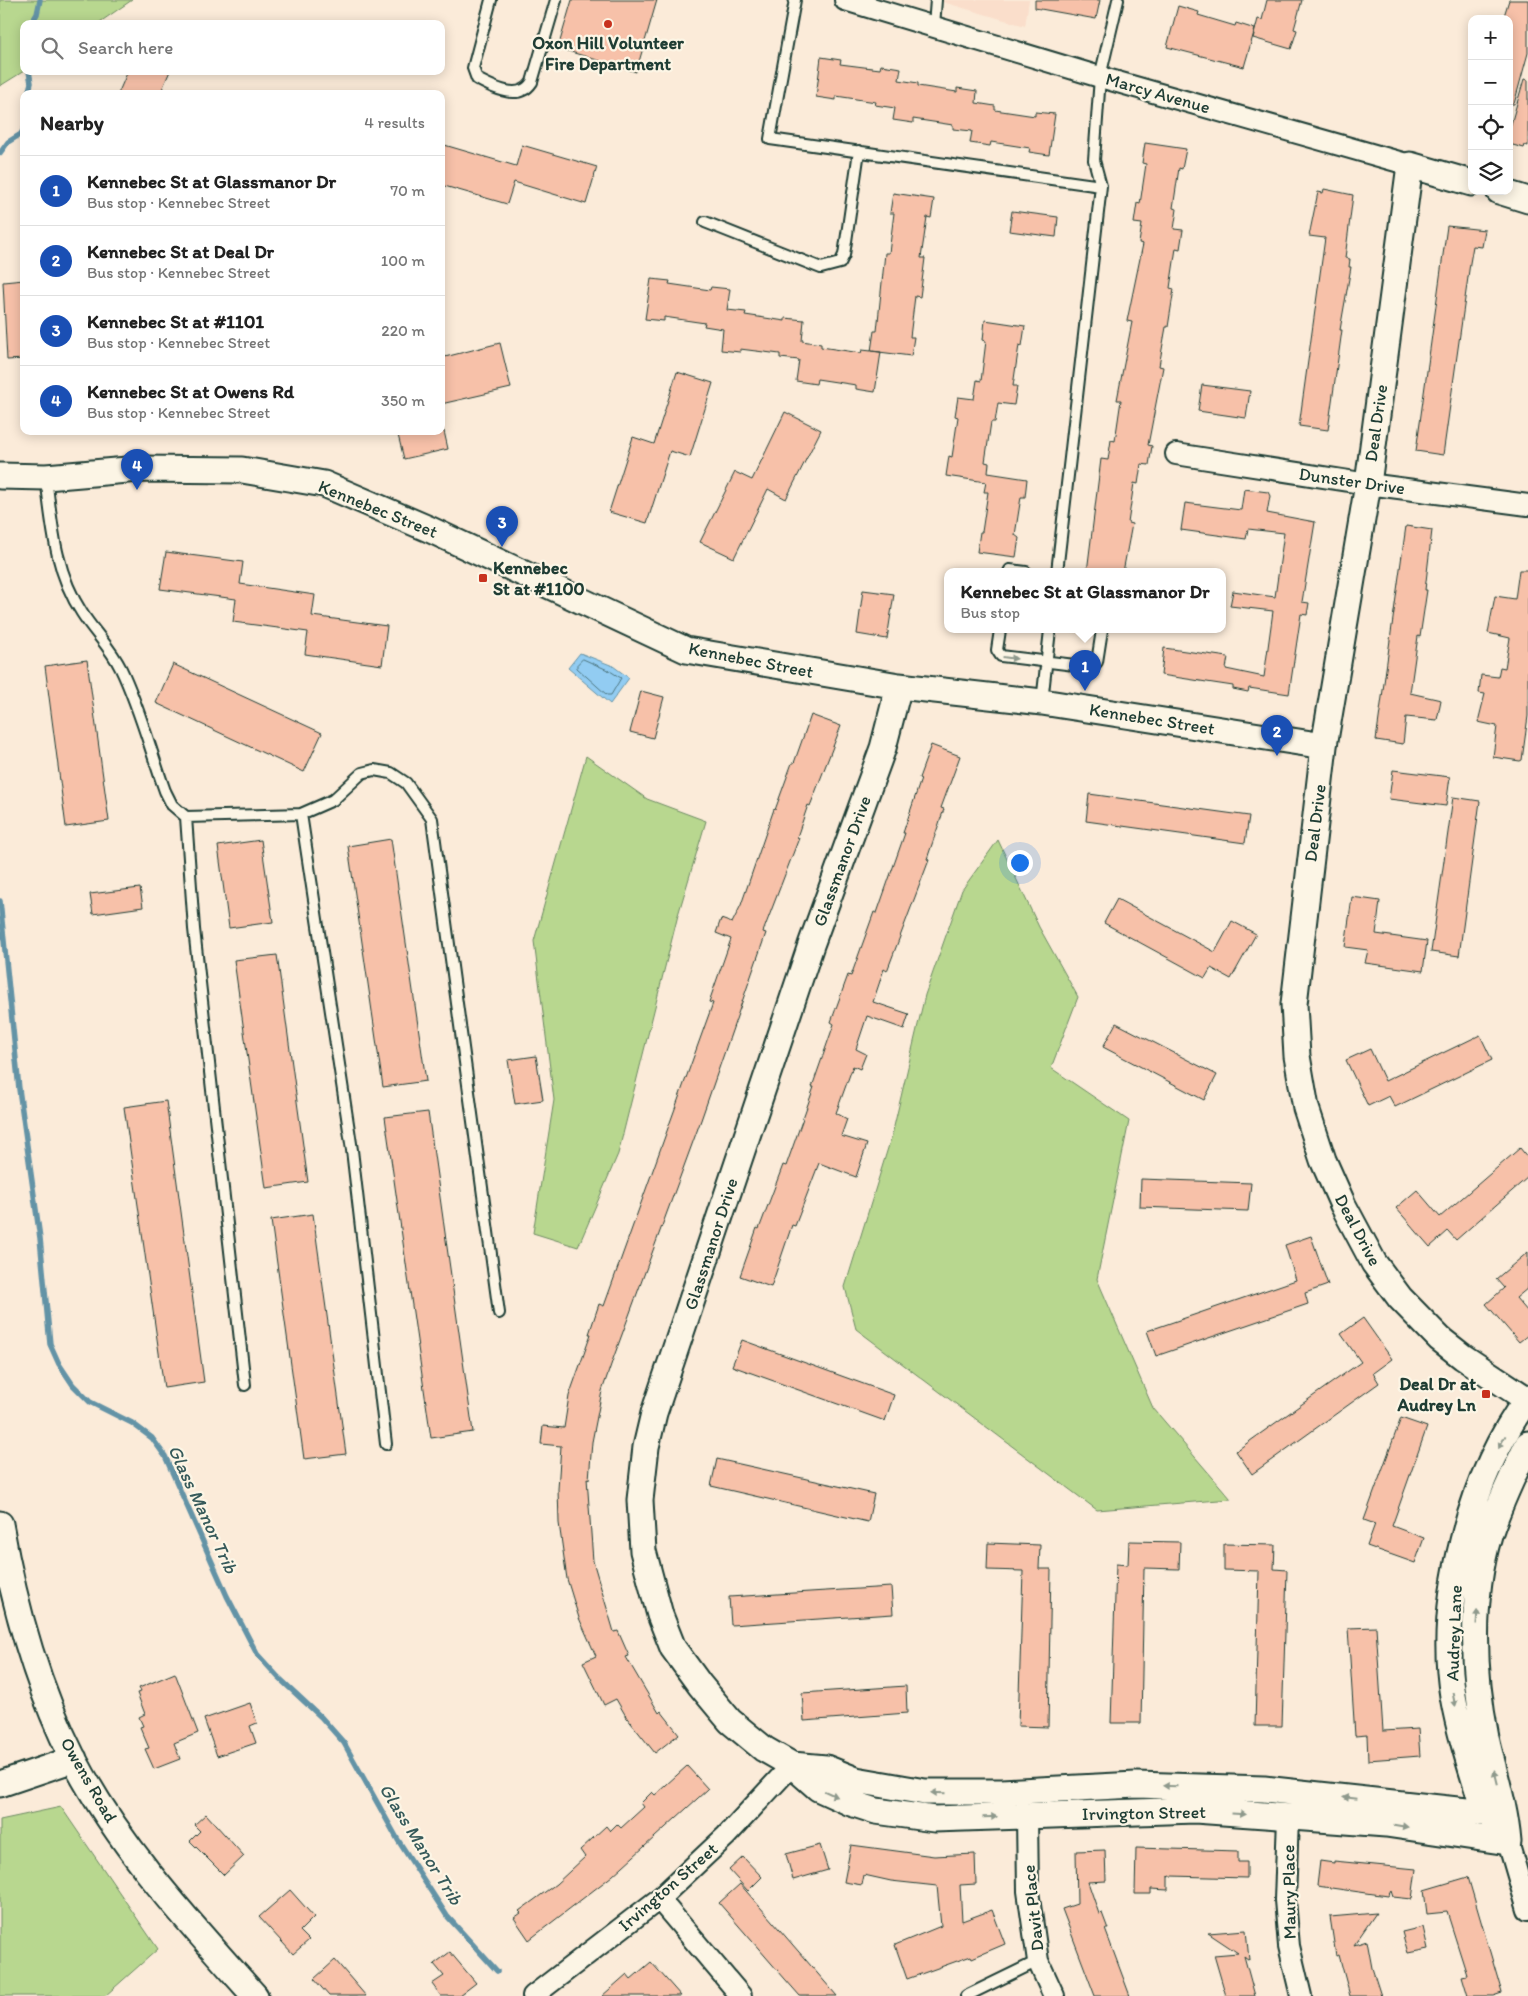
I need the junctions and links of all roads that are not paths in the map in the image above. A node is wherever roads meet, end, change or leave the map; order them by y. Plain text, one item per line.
1 (491, 0) edge
2 (556, 0) edge
3 (795, 0) edge
4 (845, 0) edge
5 (936, 0) edge
6 (1118, 0) edge
7 (934, 26) junction
8 (1100, 77) junction
9 (859, 150) junction
10 (1410, 165) junction
11 (1468, 182) edge
12 (1100, 186) junction
13 (1512, 195) edge
14 (1528, 200) edge
15 (705, 222) dead end
16 (1176, 454) dead end
17 (0, 476) edge
18 (46, 476) junction
19 (1368, 484) junction
20 (1528, 505) edge
21 (1057, 568) edge
22 (1000, 633) edge
23 (1050, 633) edge
24 (1102, 633) edge
25 (1046, 662) junction
26 (899, 686) junction
27 (1042, 702) junction
28 (1324, 746) junction
29 (301, 814) junction
30 (186, 817) junction
31 (499, 1313) dead end
32 (245, 1385) dead end
33 (1527, 1399) edge
34 (386, 1444) dead end
35 (1528, 1444) edge
36 (0, 1524) edge
37 (74, 1759) junction
38 (792, 1765) junction
39 (0, 1784) edge
40 (1196, 1799) junction
41 (903, 1802) junction
42 (1495, 1813) junction
43 (1027, 1816) junction
44 (1288, 1818) junction
45 (1508, 1842) junction
46 (660, 1899) junction
47 (1528, 1910) edge
48 (1038, 1961) junction
49 (255, 1996) edge
50 (533, 1996) edge
51 (741, 1996) edge
52 (966, 1996) edge
53 (1054, 1996) edge
54 (1301, 1996) edge

1 - 2 lane
3 - 9 lane
4 - 7 street, Marcy Avenue
5 - 7 lane
6 - 8 lane
7 - 8 street, Marcy Avenue
8 - 10 street, Marcy Avenue
8 - 12 lane
9 - 12 lane
9 - 15 lane
10 - 11 street, Marcy Avenue
10 - 19 street, Deal Drive
12 - 21 lane
13 - 14 street
16 - 19 street, Dunster Drive
17 - 18 street, Kennebec Street
18 - 26 street, Kennebec Street
18 - 30 lane
19 - 20 street, Dunster Drive
19 - 28 street, Deal Drive
22 -> 25 lane
23 - 25 lane
24 - 25 lane
25 - 27 lane
26 - 27 street, Kennebec Street
26 - 38 street, Glassmanor Drive
27 - 28 street, Kennebec Street
28 - 33 street, Deal Drive
29 - 30 lane
29 - 31 lane
29 - 34 lane
30 - 32 lane
33 -> 42 street, Audrey Lane
42 -> 35 street, Audrey Lane
36 - 37 street, Owens Road
37 - 39 street
37 - 49 street, Owens Road
38 - 41 street, Irvington Street
38 - 46 street, Irvington Street
40 -> 41 street, Irvington Street
42 -> 40 street, Irvington Street
40 - 43 street, Irvington Street
40 -> 44 street, Irvington Street
41 -> 43 street, Irvington Street
42 - 45 street, Audrey Lane
43 - 48 street, Davit Place
44 -> 45 street, Irvington Street
44 - 54 street, Maury Place
45 - 47 street, Audrey Lane
46 - 50 street, Irvington Street
46 - 51 street
48 - 52 lane
48 - 53 street, Davit Place

